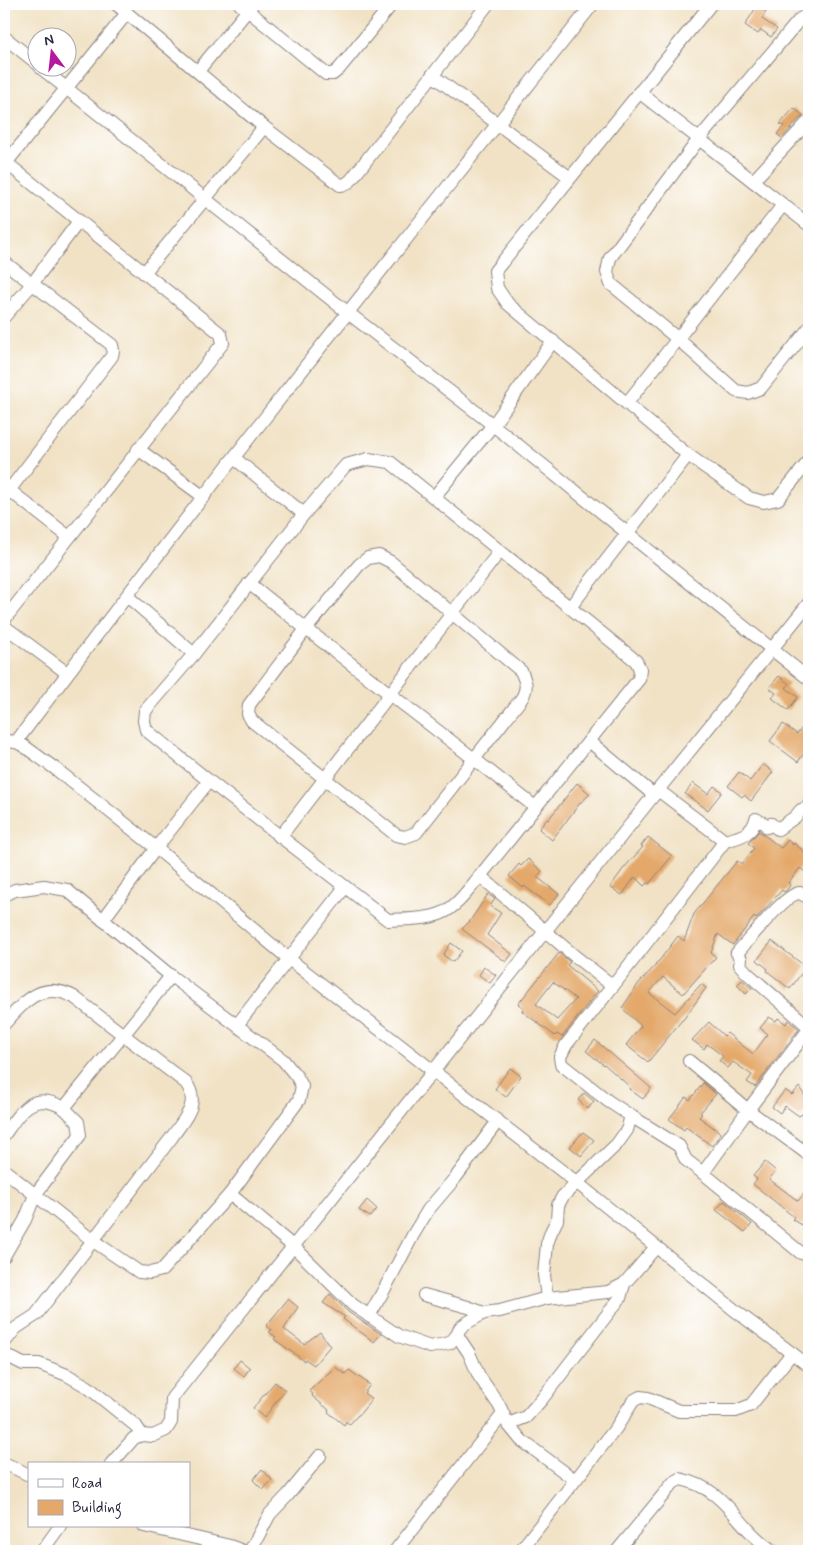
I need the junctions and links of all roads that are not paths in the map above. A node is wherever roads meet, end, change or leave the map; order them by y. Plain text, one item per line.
1 (116, 4) edge
2 (392, 4) edge
3 (488, 4) edge
4 (593, 4) edge
5 (247, 6) edge
6 (704, 6) edge
7 (127, 12) junction
8 (809, 14) edge
9 (4, 37) edge
10 (28, 56) edge
11 (198, 71) junction
12 (432, 75) junction
13 (54, 78) edge
14 (66, 87) junction
15 (639, 92) junction
16 (498, 123) junction
17 (809, 126) edge
18 (264, 127) junction
19 (699, 139) junction
20 (5, 162) edge
21 (569, 177) junction
22 (753, 181) junction
23 (205, 198) junction
24 (783, 205) junction
25 (807, 218) edge
26 (79, 221) junction
27 (4, 262) edge
28 (144, 273) junction
29 (32, 284) junction
30 (347, 312) junction
31 (4, 317) edge
32 (809, 328) edge
33 (678, 339) junction
34 (553, 341) junction
35 (627, 403) junction
36 (493, 425) junction
37 (138, 449) junction
38 (688, 455) junction
39 (234, 458) junction
40 (809, 461) edge
41 (6, 491) edge
42 (204, 497) junction
43 (434, 497) junction
44 (304, 514) junction
45 (627, 534) junction
46 (69, 537) junction
47 (500, 551) junction
48 (249, 583) junction
49 (127, 596) junction
50 (809, 603) edge
51 (570, 606) junction
52 (451, 613) junction
53 (4, 620) edge
54 (4, 626) edge
55 (306, 630) junction
56 (772, 649) junction
57 (194, 654) junction
58 (67, 674) junction
59 (809, 679) edge
60 (390, 694) junction
61 (588, 741) junction
62 (10, 742) edge
63 (474, 758) junction
64 (325, 780) junction
65 (209, 781) junction
66 (656, 793) junction
67 (809, 803) edge
68 (535, 807) junction
69 (280, 837) junction
70 (725, 841) junction
71 (156, 848) junction
72 (480, 876) junction
73 (345, 887) junction
74 (4, 896) edge
75 (809, 898) edge
76 (103, 920) junction
77 (545, 931) junction
78 (289, 959) junction
79 (171, 976) junction
80 (612, 986) junction
81 (4, 1024) edge
82 (237, 1025) junction
83 (809, 1028) edge
84 (123, 1035) junction
85 (689, 1061) dead end
86 (433, 1071) junction
87 (64, 1108) junction
88 (748, 1110) junction
89 (631, 1116) junction
90 (498, 1121) junction
91 (4, 1135) edge
92 (809, 1155) edge
93 (4, 1170) edge
94 (703, 1173) junction
95 (576, 1182) junction
96 (230, 1194) junction
97 (35, 1195) junction
98 (92, 1240) junction
99 (656, 1246) junction
100 (294, 1247) junction
101 (809, 1255) edge
102 (4, 1256) edge
103 (624, 1284) junction
104 (424, 1295) dead end
105 (547, 1298) junction
106 (484, 1313) junction
107 (368, 1316) junction
108 (457, 1335) junction
109 (4, 1343) edge
110 (792, 1353) junction
111 (4, 1354) edge
112 (809, 1366) edge
113 (506, 1419) junction
114 (142, 1434) junction
115 (320, 1456) dead end
116 (4, 1462) edge
117 (113, 1462) edge
118 (27, 1474) dead end
119 (575, 1480) junction
120 (59, 1528) edge
121 (153, 1528) edge
122 (756, 1547) edge
123 (42, 1551) edge
124 (243, 1551) edge
125 (250, 1551) edge
126 (395, 1551) edge
127 (520, 1551) edge
128 (617, 1551) edge
129 (773, 1551) edge

1 - 7 street
2 - 5 street
3 - 12 street
4 - 16 street
5 - 11 street
6 - 15 street
7 - 11 street
7 - 14 street
8 - 19 street
9 - 10 street
11 - 18 street
12 - 16 street
12 - 18 street
13 - 14 street
14 - 20 street
14 - 23 street
15 - 19 street
15 - 21 street
16 - 21 street
16 - 30 street
17 - 22 street
18 - 23 street
19 - 22 street
19 - 33 street
20 - 26 street
21 - 34 street
22 - 24 street
23 - 28 street
23 - 30 street
24 - 25 street
24 - 33 street
26 - 28 street
26 - 29 street
27 - 29 street
28 - 37 street
29 - 31 street
29 - 41 street
30 - 36 street
30 - 39 street
32 - 33 street
33 - 35 street
34 - 35 street
34 - 36 street
35 - 38 street
36 - 43 street
36 - 45 street
37 - 42 street
37 - 46 street
38 - 40 street
38 - 45 street
39 - 42 street
39 - 44 street
41 - 46 street
42 - 49 street
43 - 44 street
43 - 47 street
44 - 48 street
45 - 51 street
45 - 56 street
46 - 53 street
47 - 51 street
47 - 52 street
48 - 55 street
48 - 57 street
49 - 57 street
49 - 58 street
50 - 56 street
51 - 61 street
52 - 55 street
52 - 60 street
52 - 63 street
54 - 58 street
55 - 60 street
55 - 64 street
56 - 59 street
56 - 66 street
57 - 65 street
58 - 62 street
60 - 63 street
60 - 64 street
61 - 66 street
61 - 68 street
62 - 71 street
63 - 64 street
63 - 68 street
64 - 69 street
65 - 69 street
65 - 71 street
66 - 70 street
66 - 77 street
67 - 70 street
68 - 72 street
69 - 73 street
70 - 80 street
71 - 76 street
71 - 78 street
72 - 73 street
72 - 77 street
73 - 78 street
74 - 76 street
75 - 83 street
76 - 79 street
77 - 80 street
77 - 86 street
78 - 82 street
78 - 86 street
79 - 82 street
79 - 84 street
80 - 89 street
81 - 84 street
82 - 96 street
83 - 88 street
84 - 87 street
84 - 98 street
85 - 88 street
86 - 90 street
86 - 100 street
87 - 91 street
87 - 97 street
88 - 92 street
88 - 94 street
89 - 94 street
89 - 95 street
90 - 95 street
90 - 107 street
93 - 97 street
94 - 101 street
95 - 99 street
95 - 105 street
96 - 98 street
96 - 100 street
97 - 98 street
97 - 102 street
98 - 109 street
99 - 103 street
99 - 110 street
100 - 107 street
100 - 114 street
103 - 105 street
103 - 113 street
104 - 106 street
105 - 106 street
106 - 108 street
107 - 108 street
108 - 113 street
110 - 112 street
110 - 119 street
111 - 114 street
113 - 119 street
113 - 126 street
114 - 117 street
115 - 125 street
116 - 118 street
119 - 127 street
120 - 123 street
121 - 124 street
122 - 128 street
122 - 129 street

